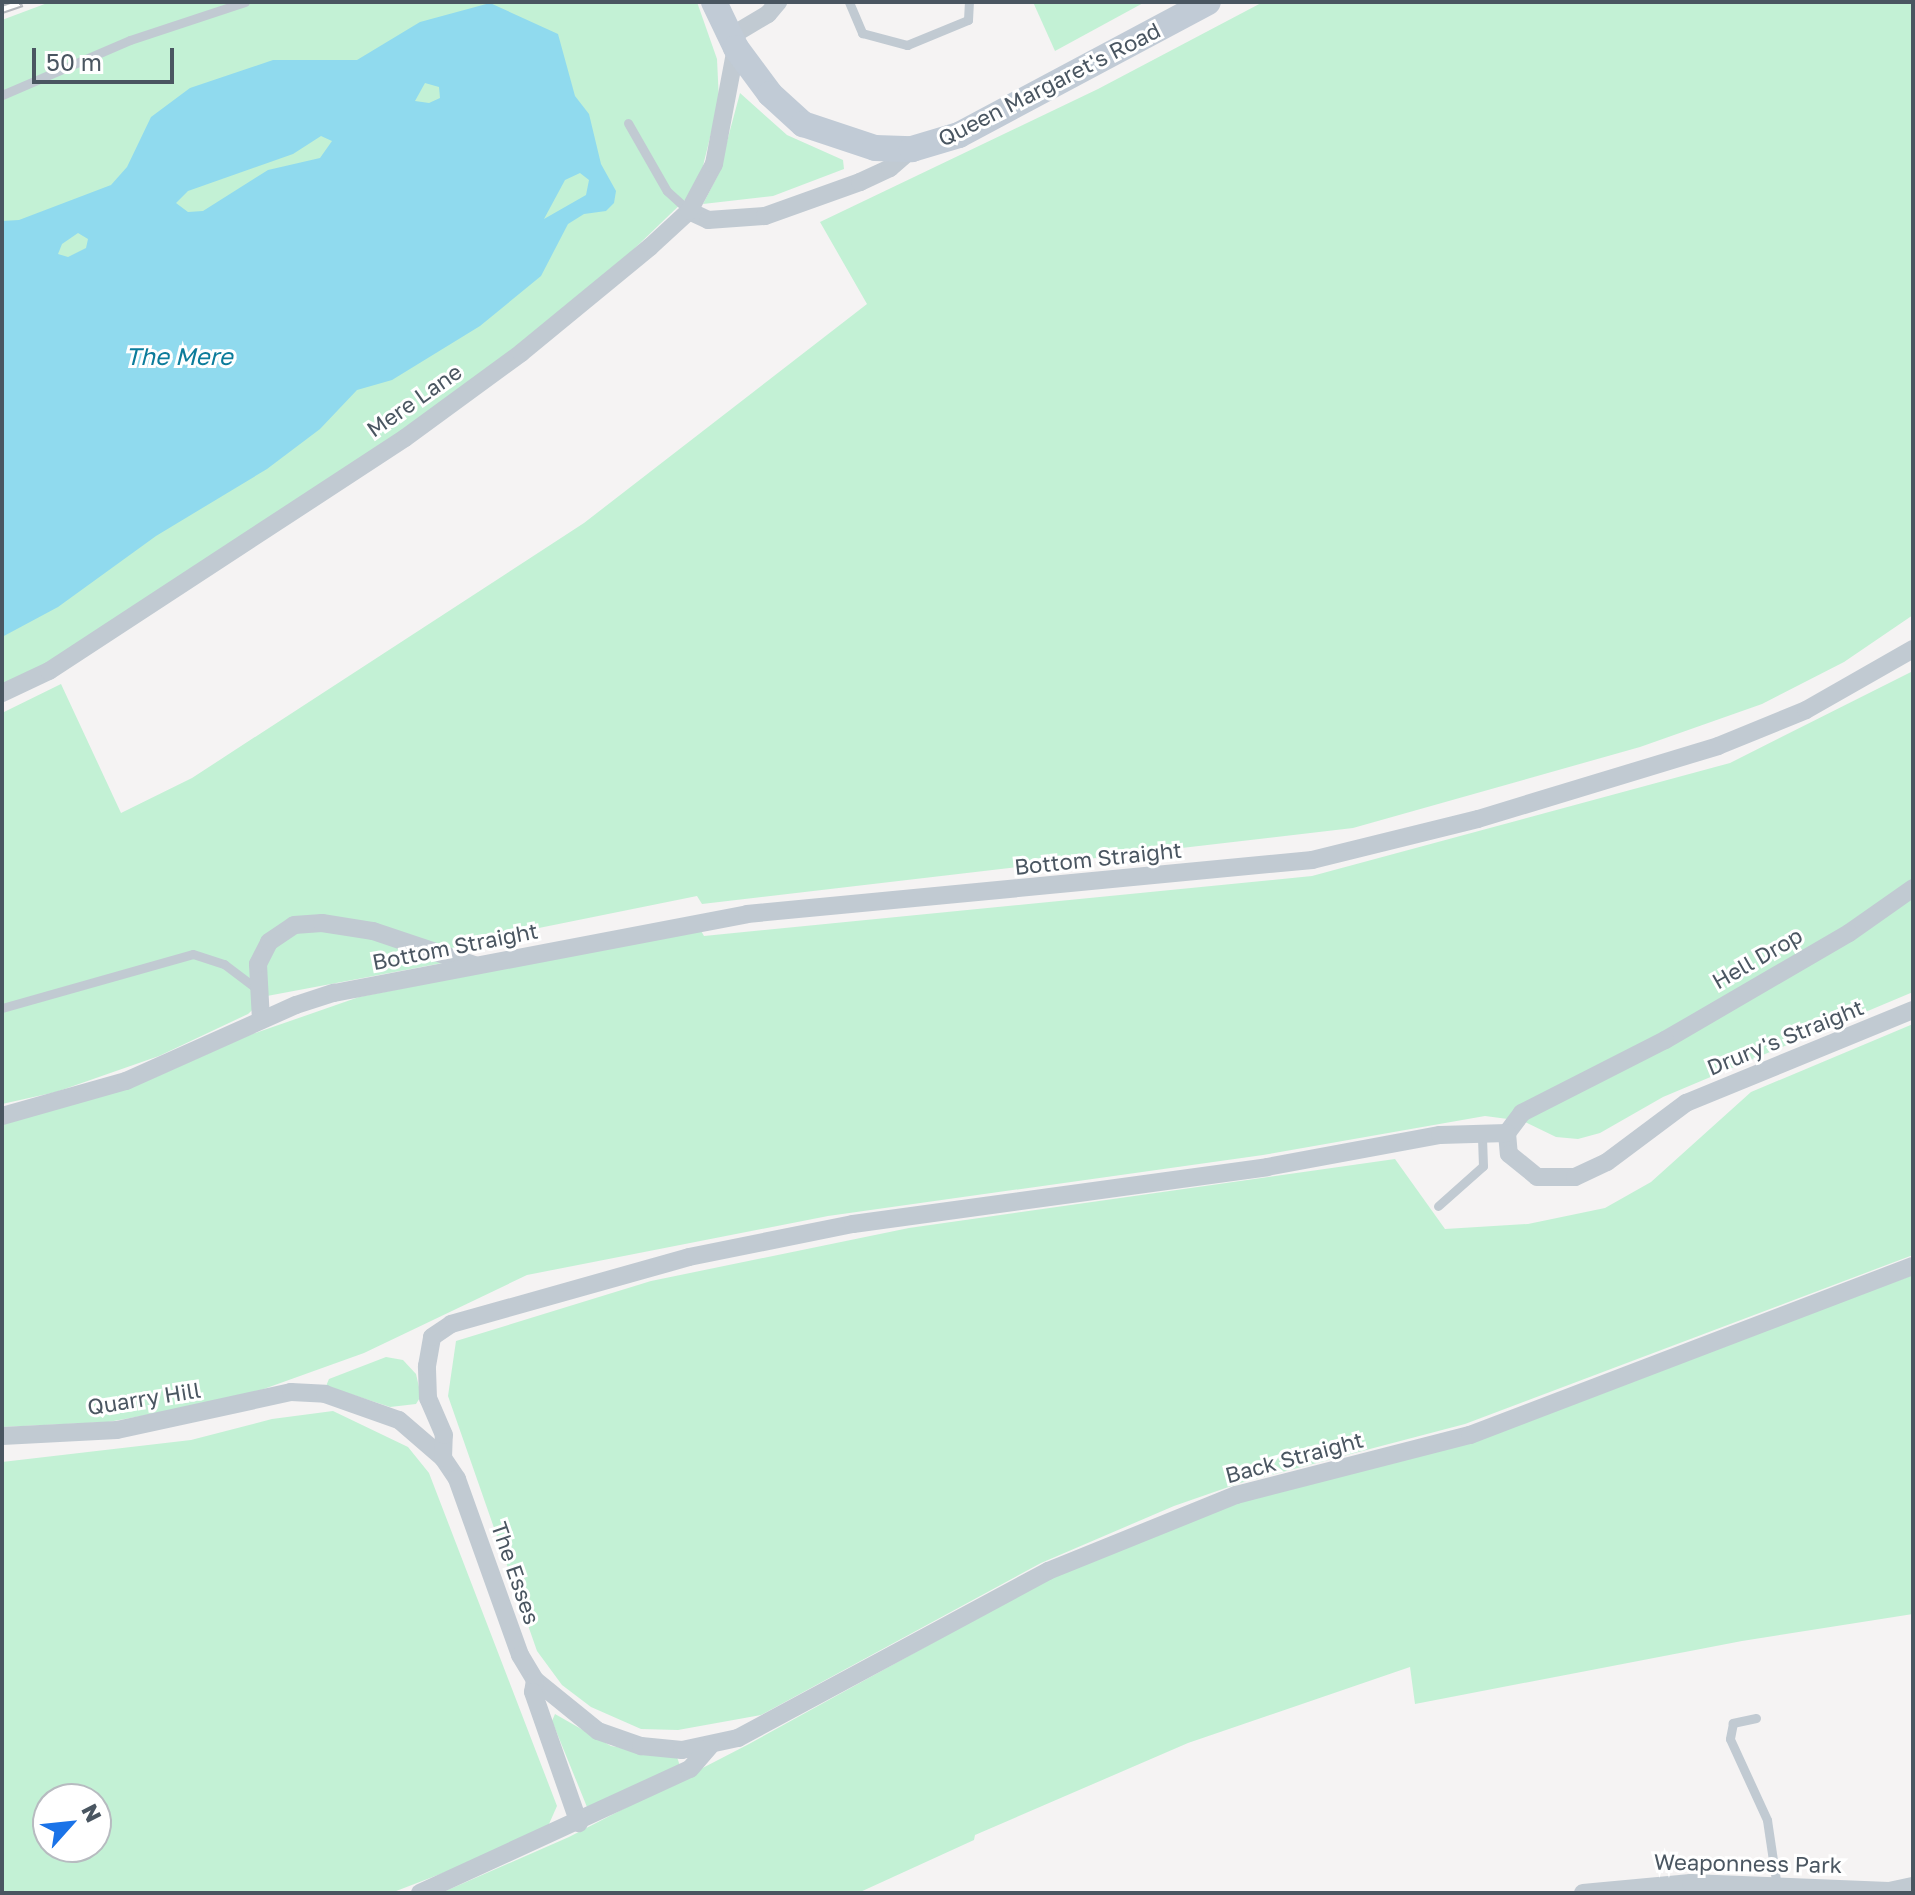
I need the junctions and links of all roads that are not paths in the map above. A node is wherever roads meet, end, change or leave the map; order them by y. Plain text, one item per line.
1 (245, 2) edge
2 (714, 2) edge
3 (778, 2) edge
4 (849, 2) edge
5 (969, 2) edge
6 (1208, 2) edge
7 (733, 42) junction
8 (2, 95) edge
9 (628, 123) dead end
10 (912, 149) junction
11 (689, 211) junction
12 (1913, 649) edge
13 (2, 693) edge
14 (1913, 888) edge
15 (477, 965) junction
16 (257, 989) junction
17 (2, 1008) edge
18 (1913, 1010) edge
19 (261, 1020) junction
20 (2, 1116) edge
21 (1482, 1132) junction
22 (1507, 1133) junction
23 (1438, 1206) dead end
24 (1913, 1266) edge
25 (291, 1392) joint
26 (428, 1398) junction
27 (399, 1420) junction
28 (2, 1436) edge
29 (443, 1458) junction
30 (535, 1680) junction
31 (1756, 1718) dead end
32 (710, 1746) junction
33 (579, 1823) junction
34 (1913, 1886) edge
35 (1777, 1887) junction
36 (420, 1893) edge
37 (1583, 1893) edge

1 - 8 lane
2 - 7 main road, Queen Margaret's Road
3 - 7 street
4 - 5 lane
6 - 10 main road, Queen Margaret's Road
7 - 10 main road, Queen Margaret's Road
7 - 11 street, Mere Lane
9 - 11 lane
10 - 11 street
11 - 13 street, Mere Lane
12 - 15 street, Bottom Straight
14 - 22 street, Hell Drop
15 - 16 street
15 - 19 street, Bottom Straight
16 - 17 lane
16 - 19 street
18 - 22 street, Drury's Straight
19 - 20 street, Bottom Straight
21 - 22 street
21 - 23 lane
21 - 26 street
24 - 32 street, Back Straight
25 - 27 street, The Esses
25 - 28 street, Quarry Hill
26 - 27 street
26 - 29 street
27 - 29 street, The Esses
29 - 30 street, The Esses
30 - 32 street, The Esses
30 - 33 street
31 - 35 lane
32 - 33 street
33 - 36 street
34 - 35 street, Weaponness Park
35 - 37 street, Weaponness Park

